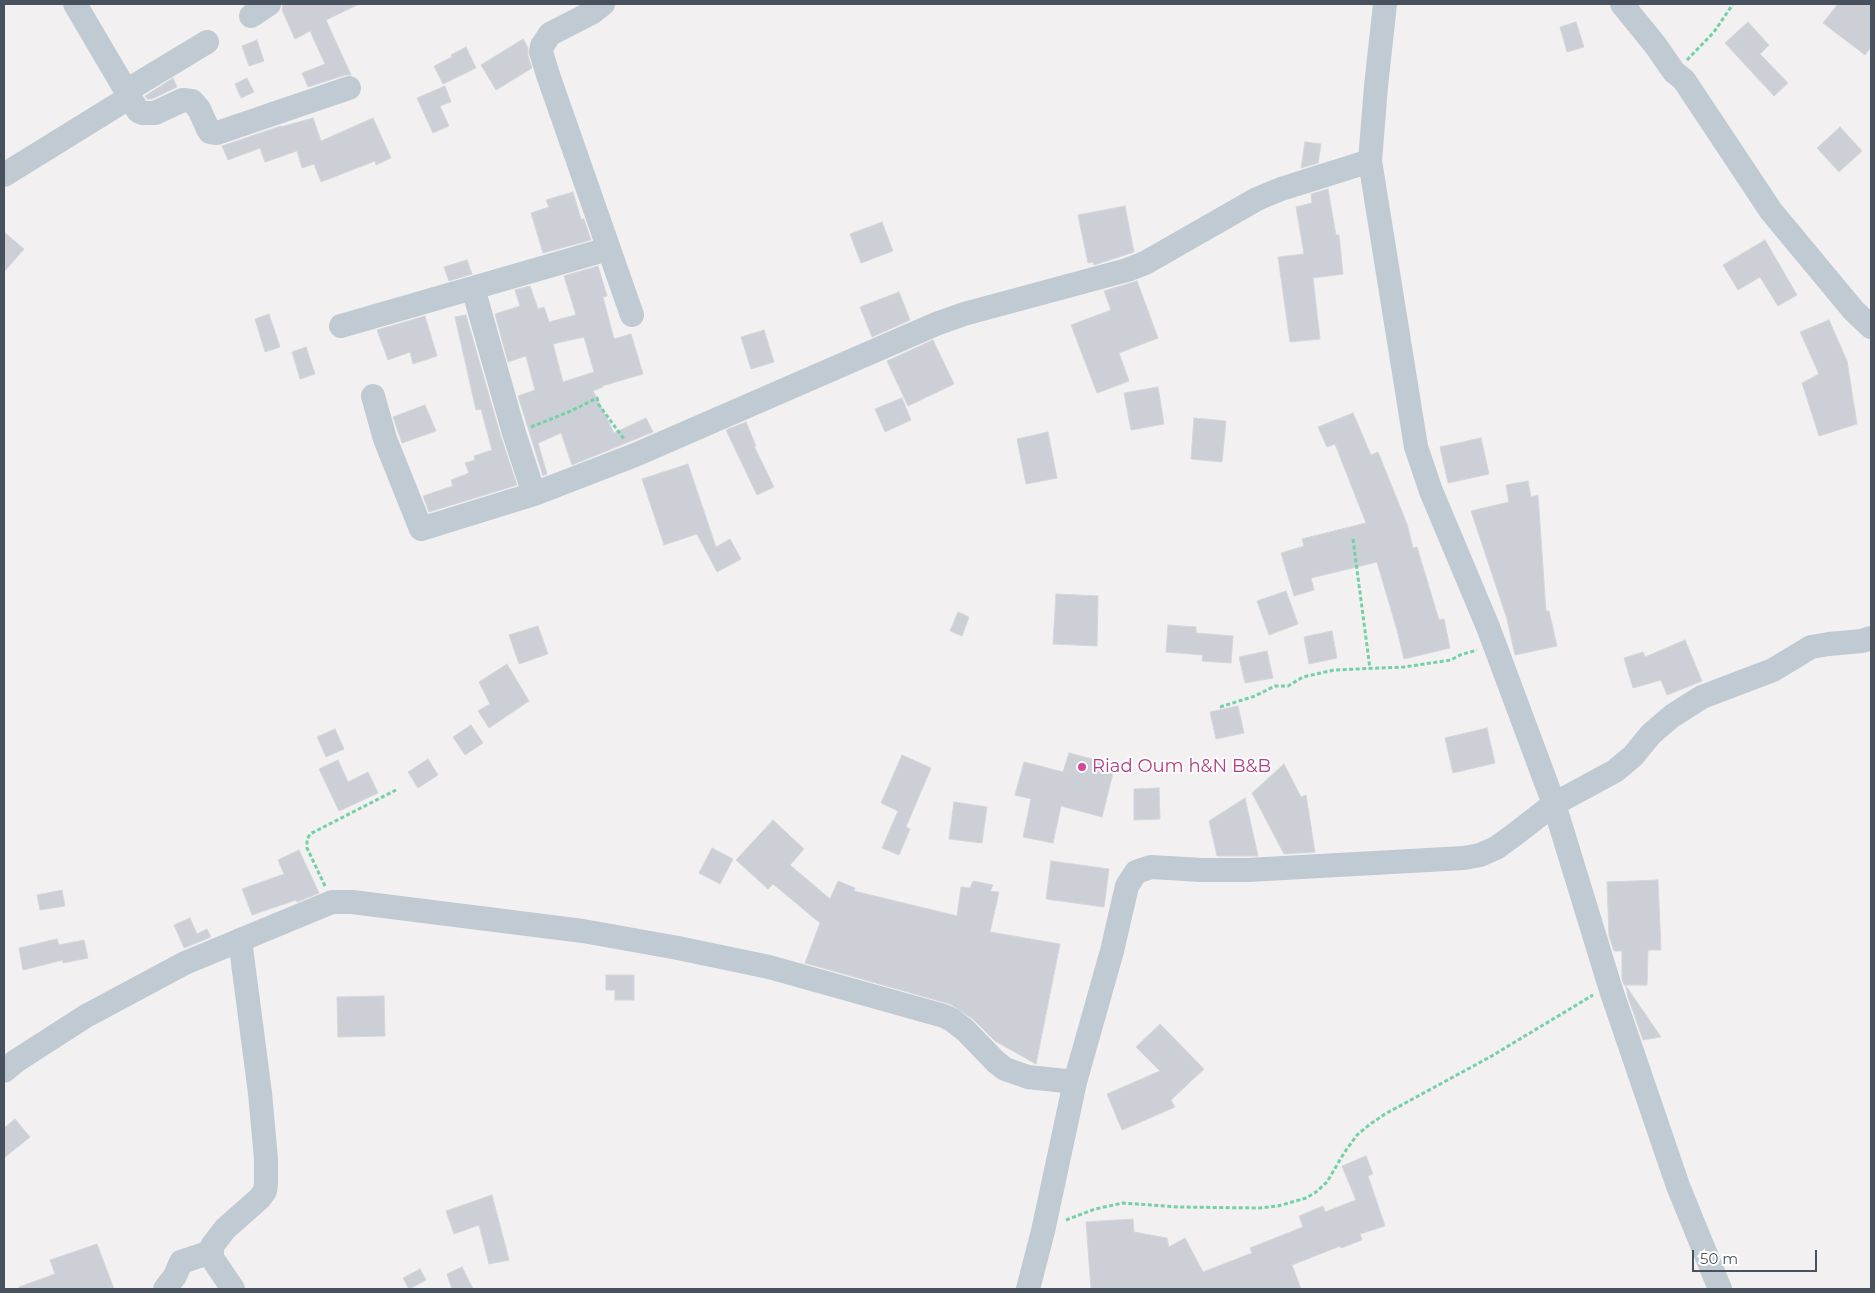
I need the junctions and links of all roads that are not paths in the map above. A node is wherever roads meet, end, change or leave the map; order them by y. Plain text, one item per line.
1 (75, 4) edge
2 (603, 4) edge
3 (1385, 4) edge
4 (1622, 4) edge
5 (207, 42) dead end
6 (349, 88) dead end
7 (128, 94) junction
8 (1370, 161) junction
9 (4, 175) edge
10 (608, 249) junction
11 (473, 288) junction
12 (632, 315) dead end
13 (341, 326) dead end
14 (1871, 327) edge
15 (373, 396) dead end
16 (534, 494) junction
17 (1871, 638) edge
18 (1554, 804) junction
19 (240, 940) junction
20 (4, 1072) edge
21 (1075, 1082) junction
22 (211, 1252) junction
23 (165, 1289) edge
24 (233, 1289) edge
25 (1028, 1289) edge
26 (1720, 1289) edge

1 - 7 street
2 - 10 street
3 - 8 street
4 - 14 street
5 - 7 street
6 - 7 street
7 - 9 street
8 - 16 street
8 - 18 street
10 - 11 street
10 - 12 street
11 - 13 street
11 - 16 street
15 - 16 street
17 - 18 street
18 - 21 street
18 - 26 street
19 - 20 street
19 - 21 street
19 - 22 street
21 - 25 street
22 - 23 street
22 - 24 street

